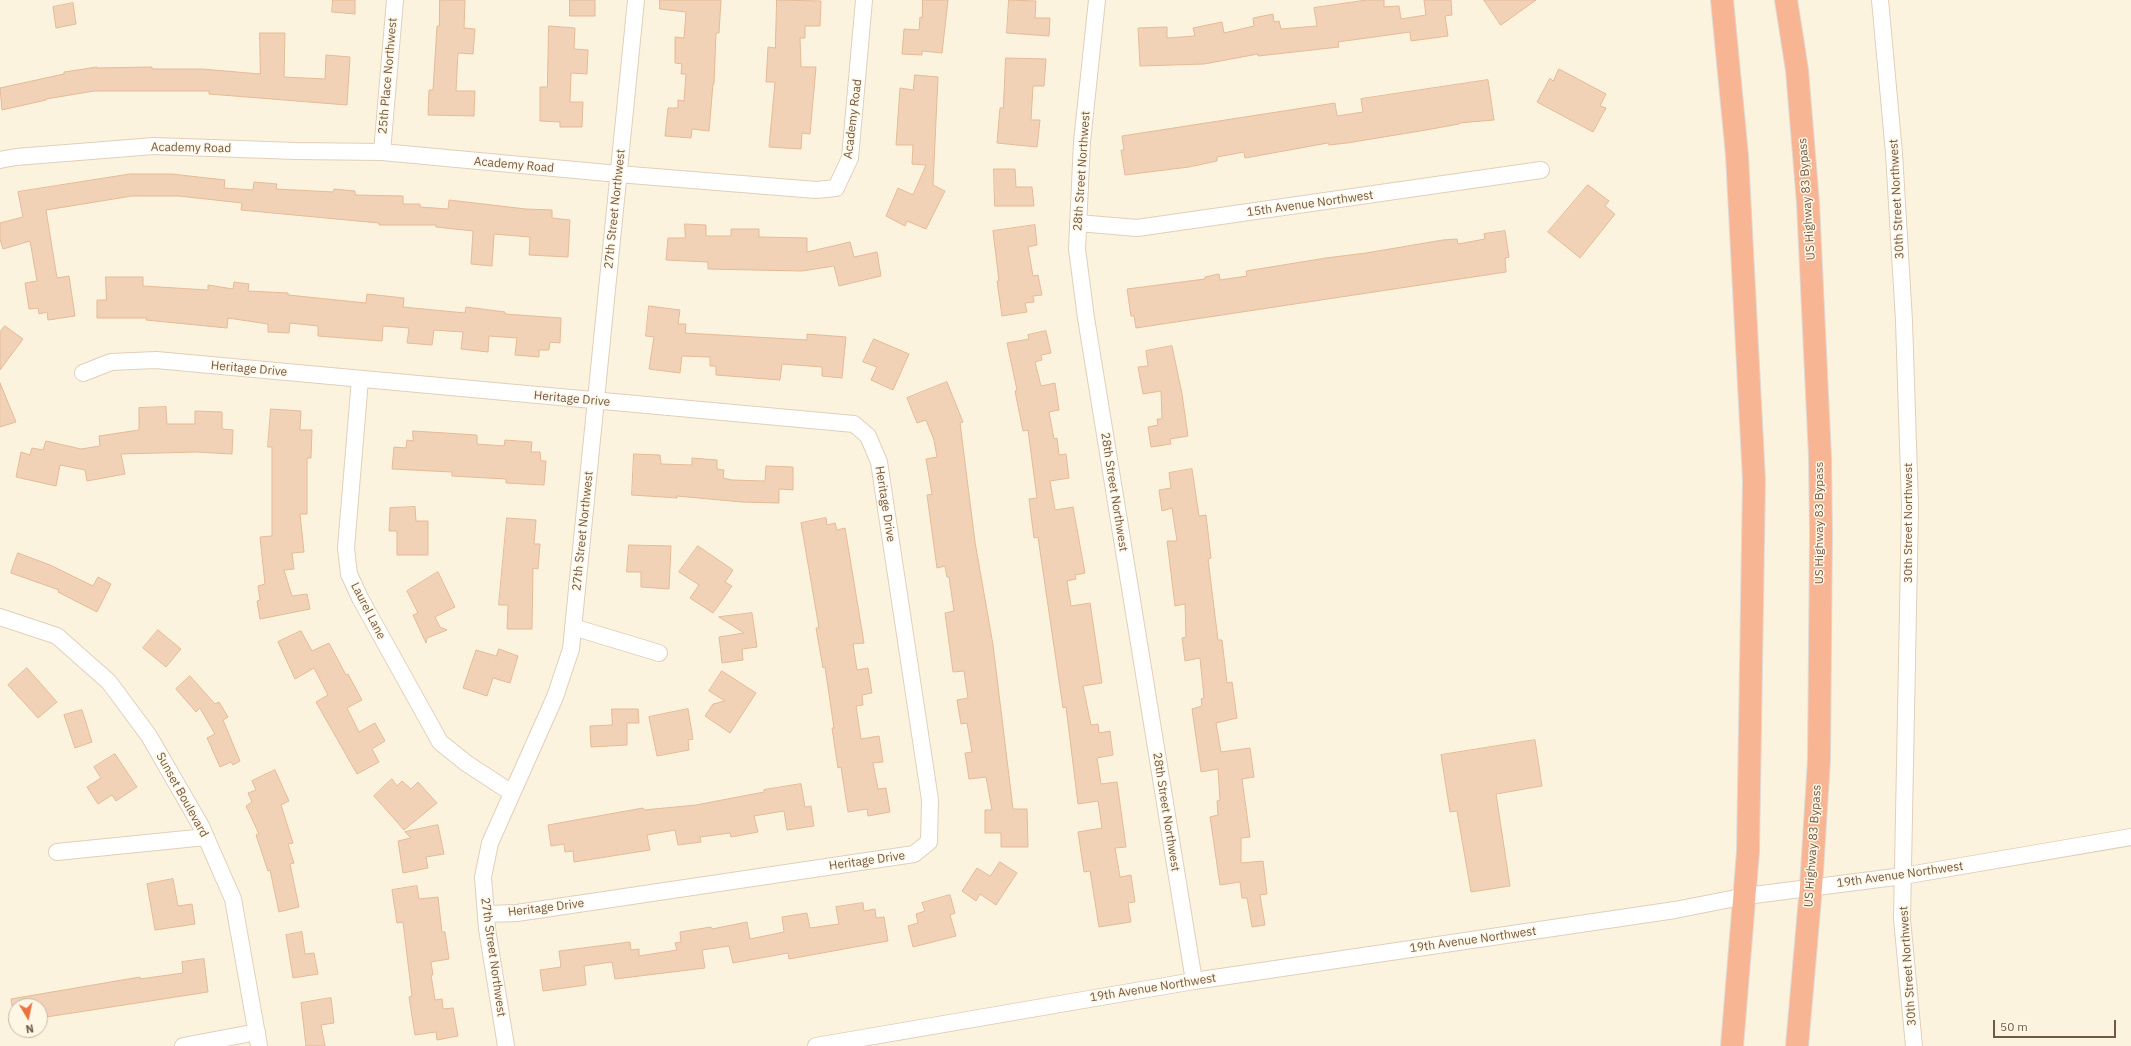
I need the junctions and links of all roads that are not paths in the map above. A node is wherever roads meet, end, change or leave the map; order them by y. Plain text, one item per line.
1 (395, 0) edge
2 (636, 0) edge
3 (864, 0) edge
4 (1097, 0) edge
5 (1722, 0) edge
6 (1786, 0) edge
7 (1880, 0) edge
8 (382, 152) junction
9 (0, 160) edge
10 (1541, 170) dead end
11 (618, 174) junction
12 (1078, 223) junction
13 (82, 372) dead end
14 (360, 379) junction
15 (596, 401) junction
16 (0, 617) edge
17 (573, 627) junction
18 (659, 653) dead end
19 (512, 793) junction
20 (206, 837) junction
21 (2131, 837) edge
22 (57, 852) dead end
23 (1903, 876) junction
24 (1811, 887) junction
25 (1746, 896) junction
26 (486, 914) junction
27 (1194, 981) junction
28 (258, 1039) edge
29 (183, 1046) edge
30 (506, 1046) edge
31 (816, 1046) edge
32 (1732, 1046) edge
33 (1797, 1046) edge
34 (1914, 1046) edge

1 - 8 street, 25th Place Northwest
2 - 11 street, 27th Street Northwest
3 - 11 street, Academy Road
4 - 12 street, 28th Street Northwest
5 - 25 highway
6 - 24 highway, US Highway 83 Bypass
7 - 23 street, 30th Street Northwest
8 - 9 street, Academy Road
8 - 11 street, Academy Road
10 - 12 street, 15th Avenue Northwest
11 - 15 street, 27th Street Northwest
12 - 27 street, 28th Street Northwest
13 - 14 street, Heritage Drive
14 - 15 street, Heritage Drive
14 - 19 street, Laurel Lane
15 - 17 street, 27th Street Northwest
15 - 26 street, Heritage Drive
16 - 20 street, Sunset Boulevard
17 - 18 street
17 - 19 street, 27th Street Northwest
19 - 26 street, 27th Street Northwest
20 - 22 street
20 - 28 street, Sunset Boulevard
21 - 23 street, 19th Avenue Northwest
23 - 24 street, 19th Avenue Northwest
23 - 34 street, 30th Street Northwest
24 - 25 street, 19th Avenue Northwest
24 - 33 highway, US Highway 83 Bypass
25 - 27 street, 19th Avenue Northwest
25 - 32 highway
26 - 30 street, 27th Street Northwest
27 - 31 street, 19th Avenue Northwest
28 - 29 street

